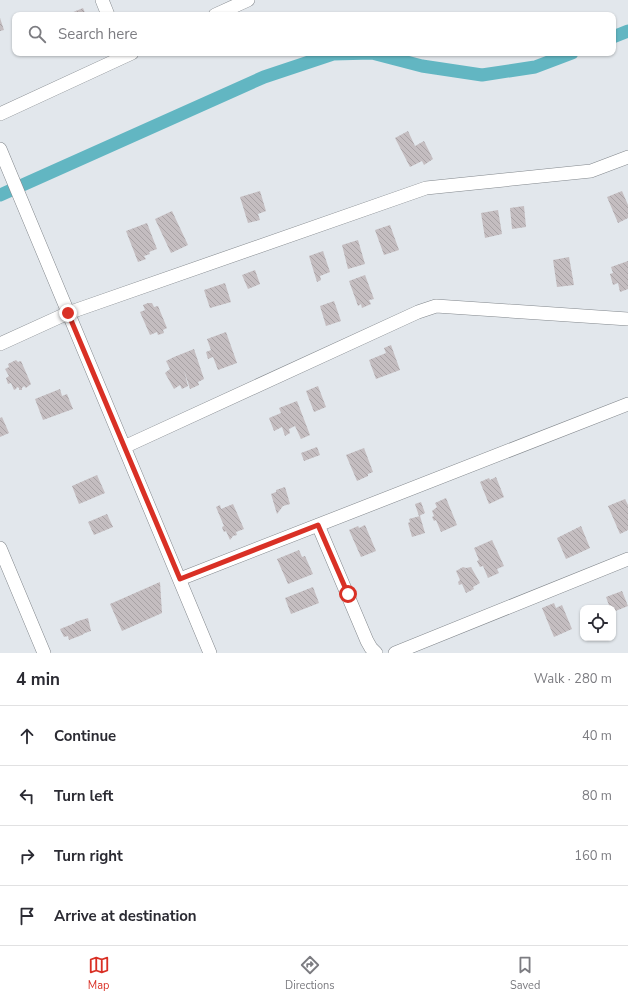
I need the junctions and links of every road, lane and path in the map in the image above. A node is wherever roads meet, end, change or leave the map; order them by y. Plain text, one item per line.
1 (102, 0) edge
2 (248, 0) edge
3 (107, 12) edge
4 (222, 12) edge
5 (123, 56) edge
6 (0, 114) edge
7 (0, 149) edge
8 (628, 157) edge
9 (68, 313) junction
10 (628, 319) edge
11 (0, 344) edge
12 (628, 404) edge
13 (124, 447) junction
14 (318, 525) junction
15 (0, 548) edge
16 (628, 559) edge
17 (180, 579) junction
18 (44, 653) edge
19 (210, 653) edge
20 (376, 653) edge
21 (395, 653) edge

1 - 3 street
2 - 4 street
5 - 6 street
7 - 9 street
8 - 9 street
9 - 11 street
9 - 13 street
10 - 13 street
12 - 14 street
13 - 17 street
14 - 17 street
14 - 20 street
15 - 18 street
16 - 21 street
17 - 19 street

